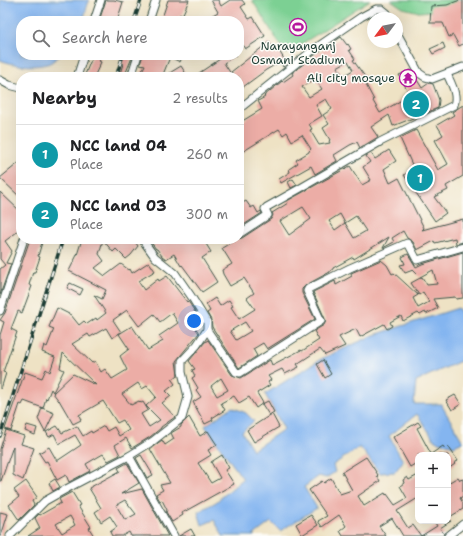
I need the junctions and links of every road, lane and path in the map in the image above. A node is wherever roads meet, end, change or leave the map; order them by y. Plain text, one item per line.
1 (101, 0) edge
2 (156, 0) edge
3 (371, 12) edge
4 (386, 12) edge
5 (367, 14) edge
6 (96, 16) edge
7 (151, 16) edge
8 (403, 44) edge
9 (82, 60) edge
10 (136, 60) edge
11 (463, 67) edge
12 (79, 72) edge
13 (133, 72) edge
14 (447, 74) junction
15 (0, 80) edge
16 (16, 86) edge
17 (244, 105) edge
18 (244, 231) edge
19 (22, 244) edge
20 (146, 244) edge
21 (463, 247) edge
22 (0, 312) edge
23 (207, 330) junction
24 (129, 456) junction
25 (463, 524) edge
26 (10, 536) edge
27 (174, 536) edge
28 (448, 536) edge

1 - 6 street
2 - 7 street
3 - 4 street
5 - 17 street
8 - 14 street
9 - 12 street
10 - 13 street
11 - 14 street
14 - 18 street
15 - 16 street
19 - 22 street
20 - 23 street
21 - 23 street
23 - 24 street
24 - 26 street
24 - 27 street
25 - 28 street

